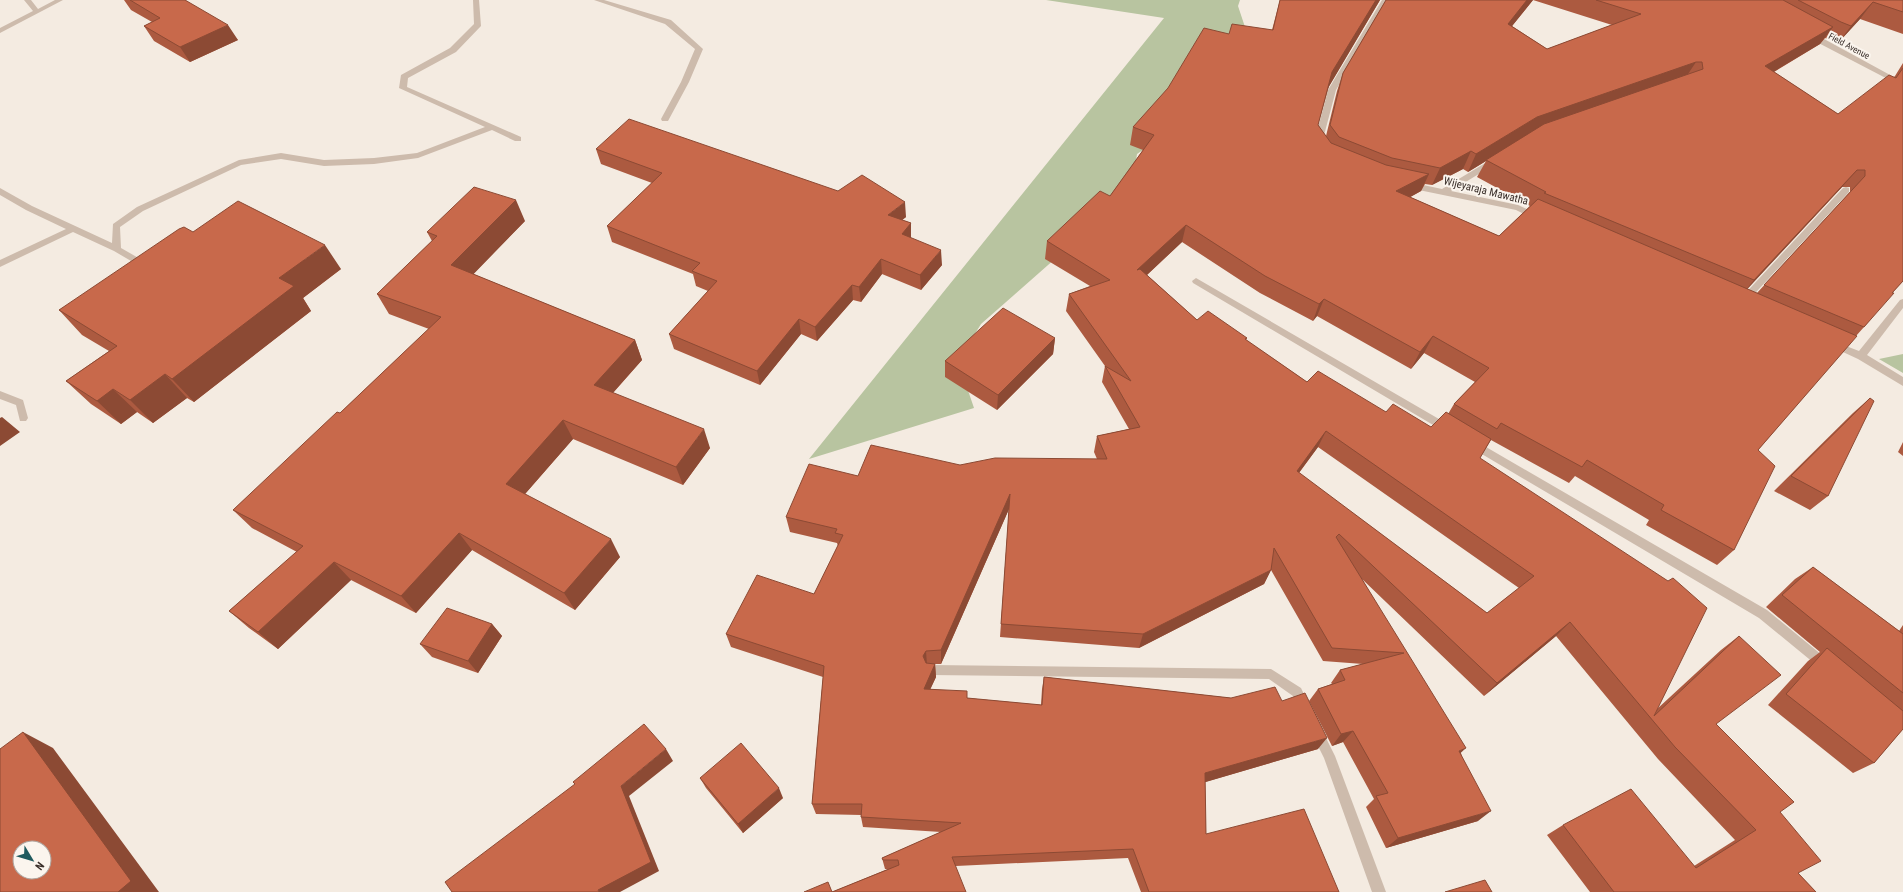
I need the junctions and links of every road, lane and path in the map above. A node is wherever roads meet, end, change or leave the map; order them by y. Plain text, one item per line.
1 (27, 0) edge
2 (60, 0) edge
3 (476, 0) edge
4 (597, 0) edge
5 (1385, 0) edge
6 (37, 12) junction
7 (1800, 30) edge
8 (0, 31) edge
9 (1903, 85) edge
10 (665, 119) dead end
11 (491, 128) junction
12 (518, 140) dead end
13 (1325, 153) edge
14 (1497, 159) edge
15 (1398, 182) edge
16 (1846, 190) edge
17 (0, 191) edge
18 (1444, 192) junction
19 (1547, 221) edge
20 (74, 228) junction
21 (117, 248) junction
22 (0, 264) edge
23 (152, 268) edge
24 (1196, 281) dead end
25 (1903, 302) edge
26 (1741, 303) edge
27 (1826, 340) edge
28 (1861, 356) junction
29 (1903, 382) edge
30 (0, 395) edge
31 (23, 418) dead end
32 (1829, 669) edge
33 (931, 670) edge
34 (1379, 892) edge

1 - 6 street
2 - 6 street
3 - 11 street
4 - 10 street
5 - 13 street
6 - 8 street
7 - 9 street, Field Avenue
11 - 12 street
11 - 21 street
14 - 18 street
15 - 18 street, Wijeyaraja Mawatha
16 - 26 street
17 - 20 street
18 - 19 street, Wijeyaraja Mawatha
20 - 21 street
20 - 22 street
21 - 23 street
24 - 32 street
25 - 28 street
27 - 28 street
28 - 29 street
30 - 31 street
33 - 34 street

